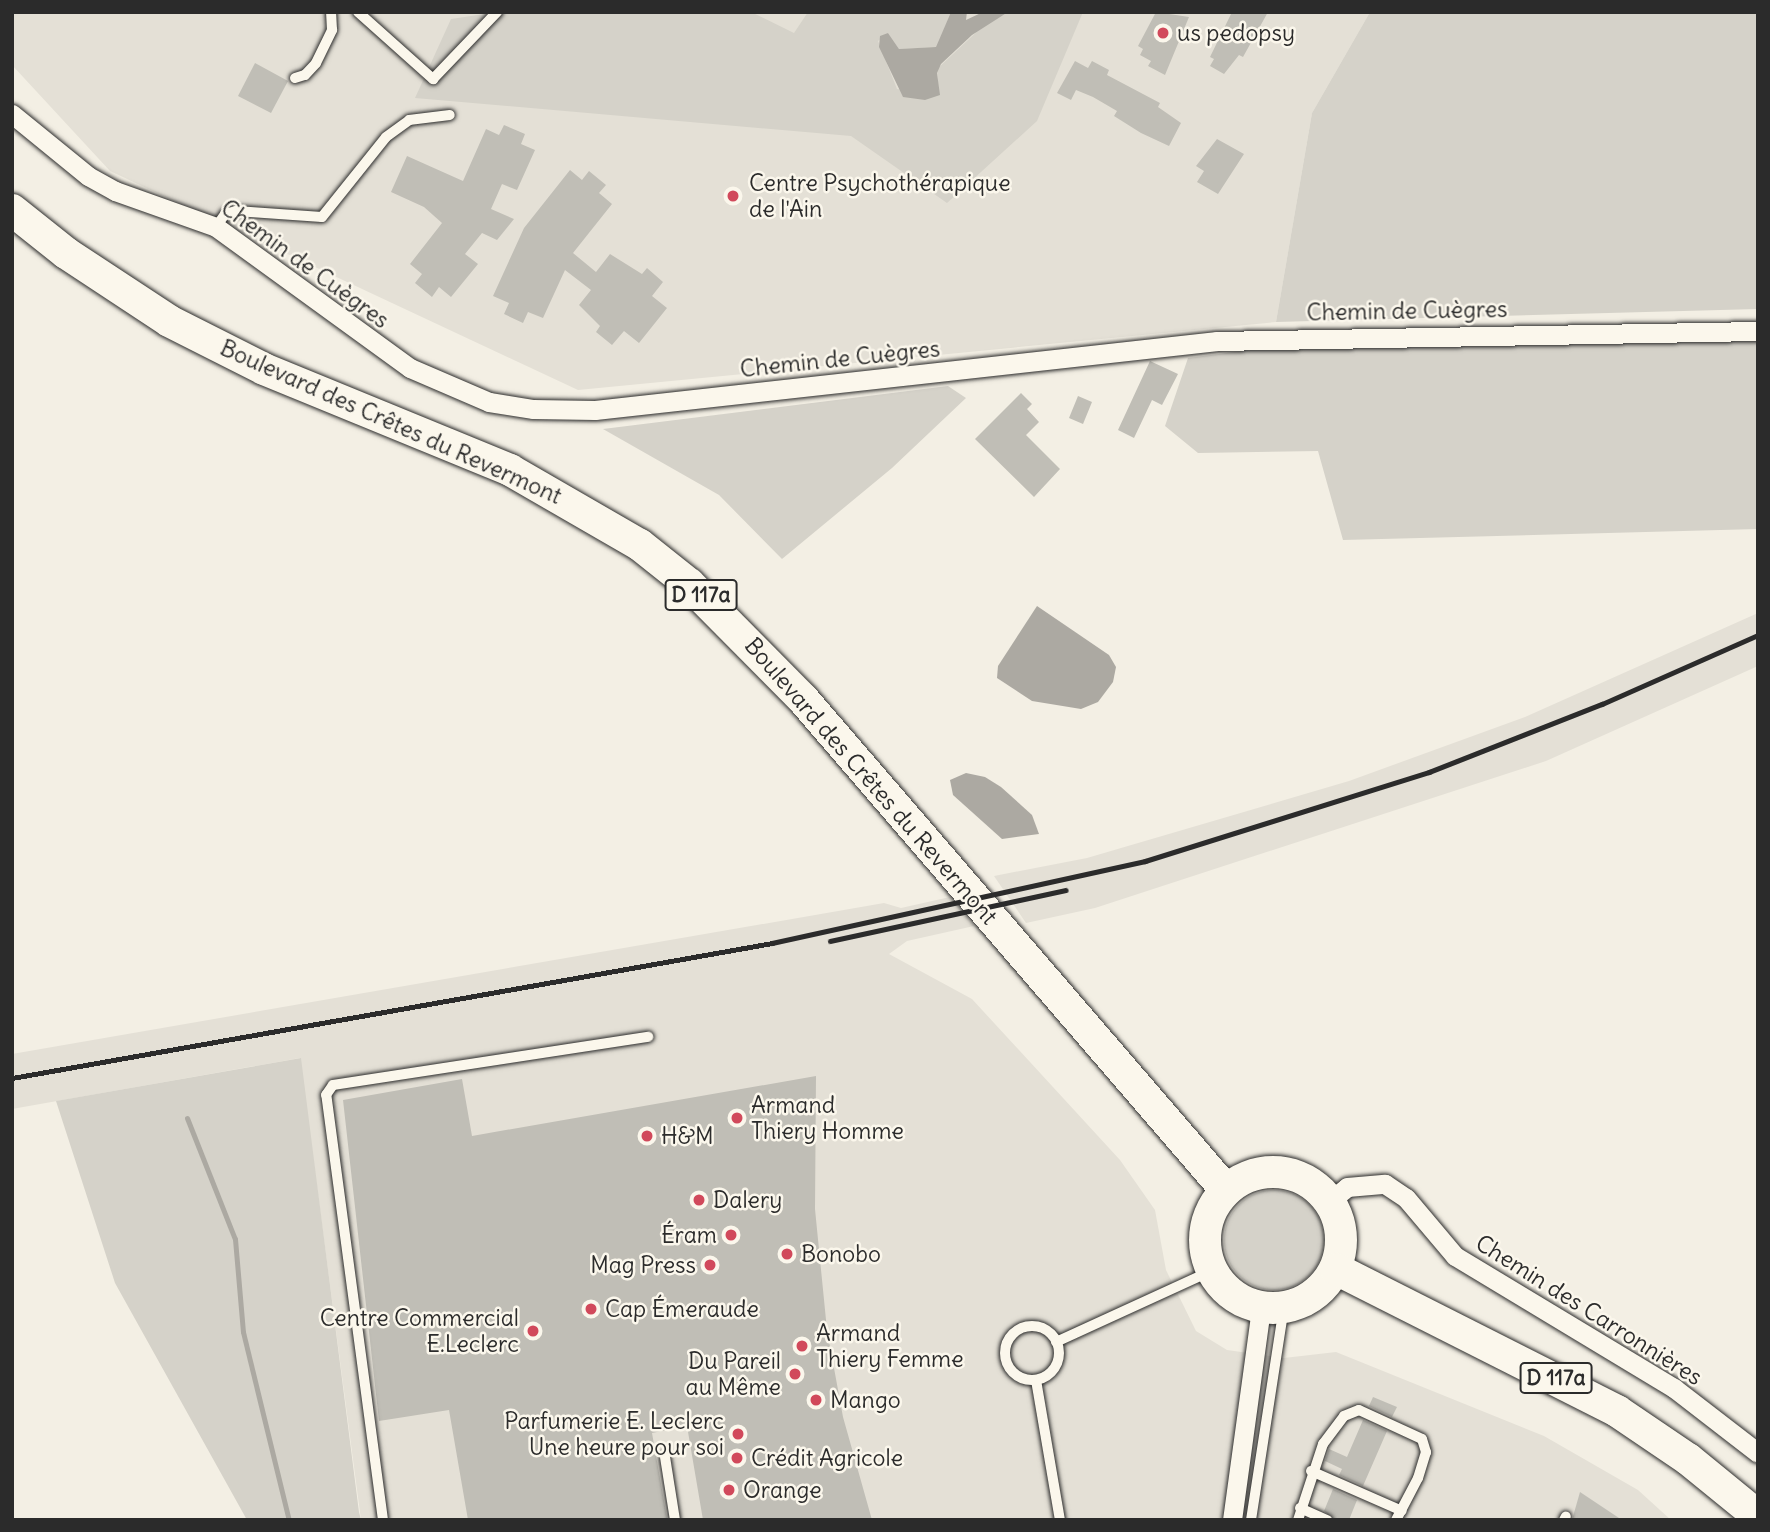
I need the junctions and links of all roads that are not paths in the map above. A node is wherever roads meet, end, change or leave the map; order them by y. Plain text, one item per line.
1 (331, 12) edge
2 (358, 12) edge
3 (497, 12) edge
4 (295, 78) dead end
5 (12, 114) edge
6 (450, 115) dead end
7 (12, 210) edge
8 (216, 227) junction
9 (1758, 331) edge
10 (648, 1037) dead end
11 (1226, 1190) junction
12 (1330, 1201) junction
13 (1336, 1269) junction
14 (1211, 1271) junction
15 (1273, 1308) junction
16 (1056, 1342) junction
17 (1036, 1380) junction
18 (1758, 1453) edge
19 (665, 1457) dead end
20 (1311, 1471) junction
21 (1300, 1508) junction
22 (1399, 1515) edge
23 (1758, 1516) edge
24 (383, 1520) edge
25 (675, 1520) edge
26 (1060, 1520) edge
27 (1232, 1520) edge
28 (1251, 1520) edge
29 (1298, 1520) edge
30 (1327, 1520) edge

1 - 4 lane
2 - 3 lane
5 - 8 street, Chemin de Cuègres
6 - 8 lane
7 - 11 main road, Boulevard des Crêtes du Revermont / D 117a
8 - 9 street, Chemin de Cuègres
10 - 24 lane
11 - 12 main road
11 - 14 main road
12 - 13 main road
12 - 18 street, Chemin des Carronnières
13 - 15 main road
13 - 23 main road, D 117a
14 - 15 main road
14 - 16 lane
15 - 27 street
15 - 28 lane
16 - 17 lane
16 - 17 lane
17 - 26 lane
19 - 25 lane
20 - 21 lane
20 - 22 lane
20 - 22 lane
21 - 29 lane
21 - 30 lane

